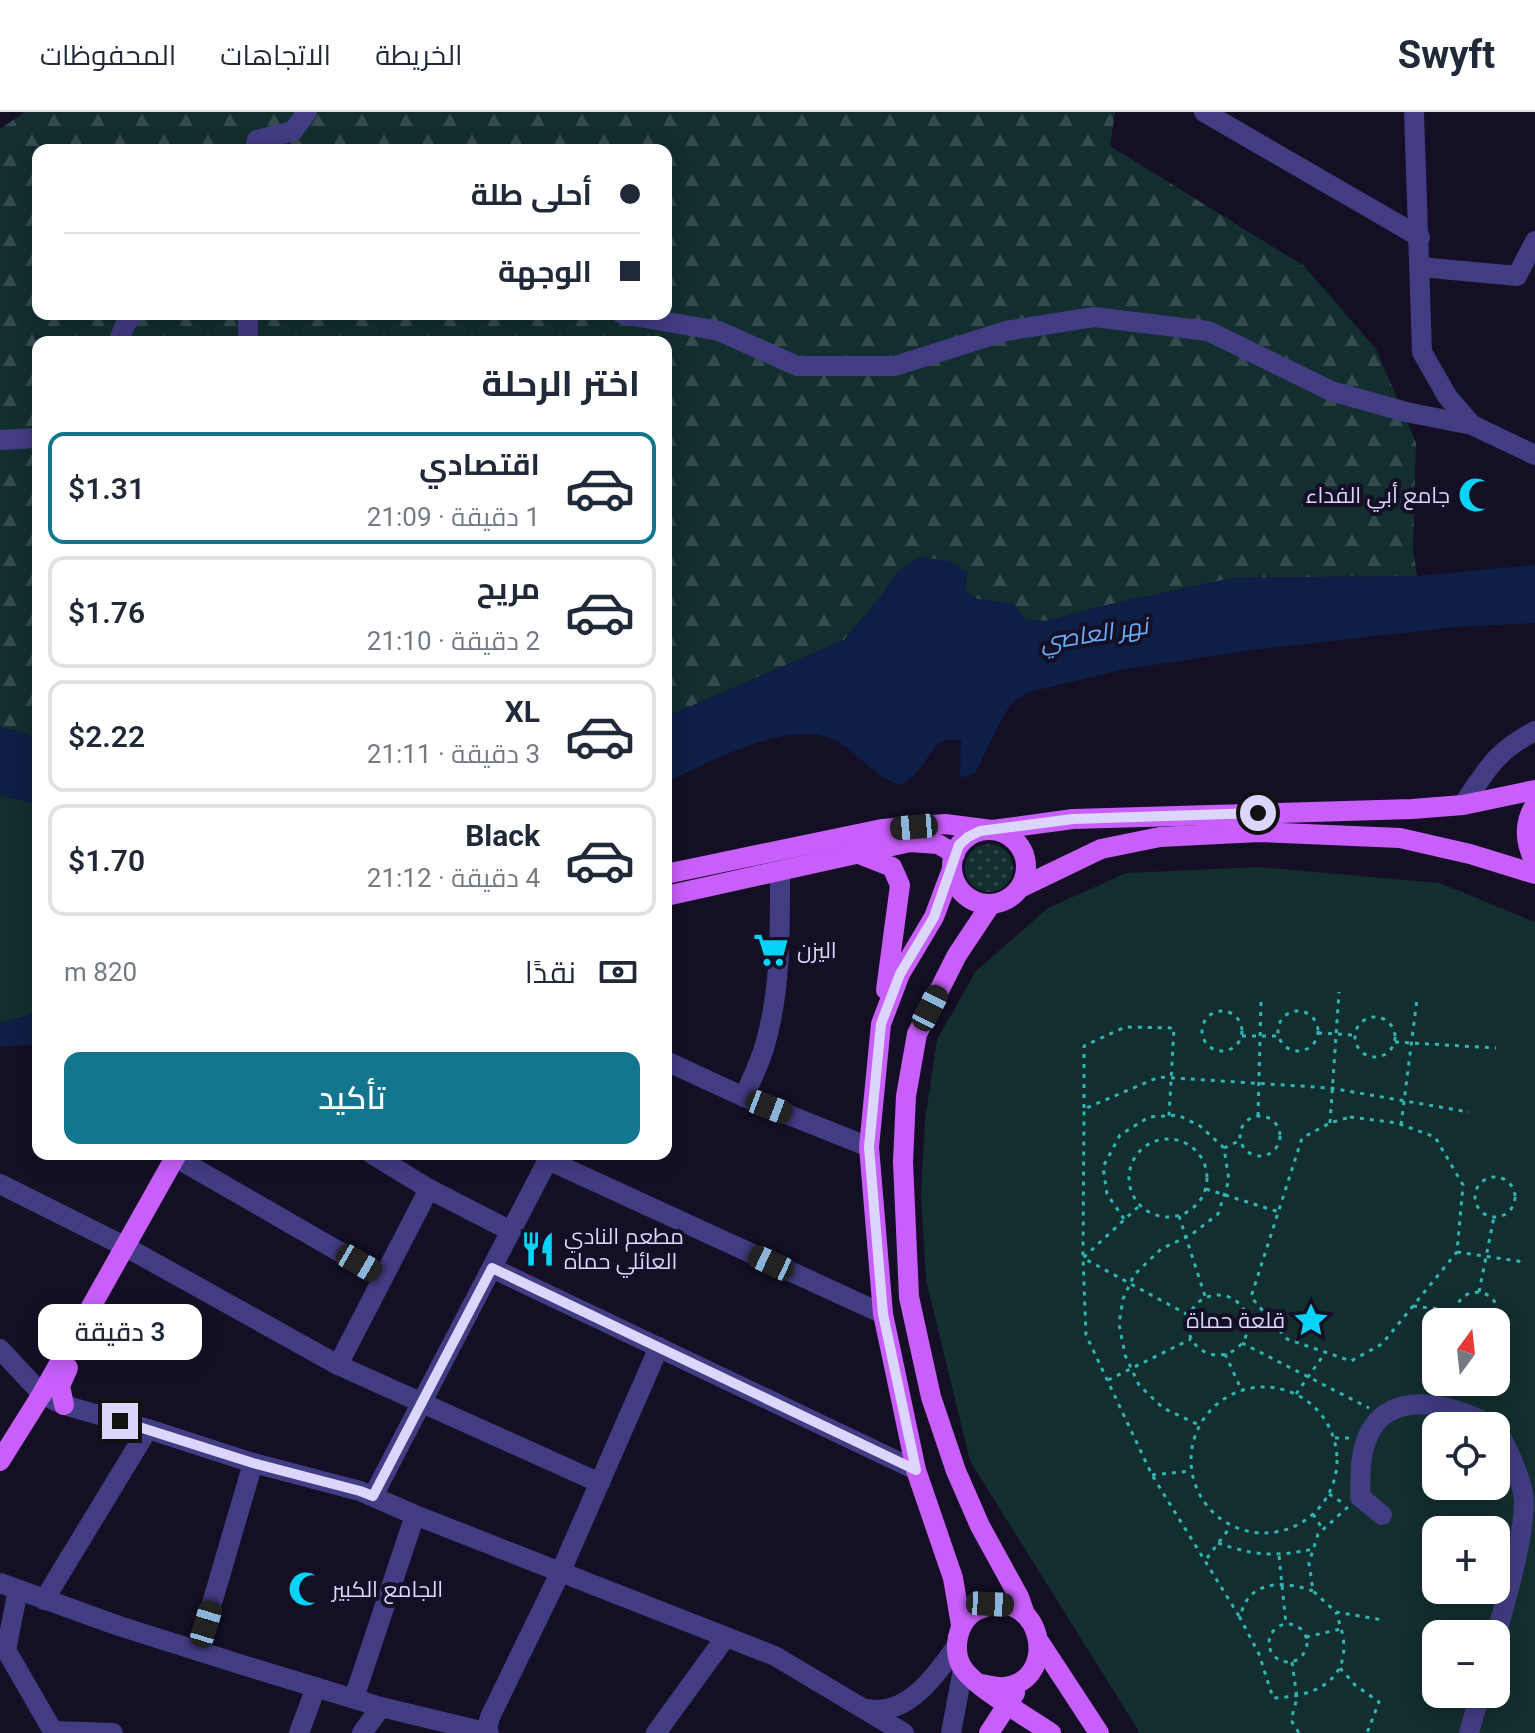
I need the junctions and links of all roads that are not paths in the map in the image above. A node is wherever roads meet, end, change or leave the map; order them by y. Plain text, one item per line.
1 (307, 112) edge
2 (1204, 112) edge
3 (1414, 112) edge
4 (256, 144) edge
5 (1420, 237) junction
6 (1535, 241) edge
7 (1420, 267) junction
8 (656, 320) edge
9 (1472, 425) junction
10 (32, 438) edge
11 (0, 440) edge
12 (1535, 455) edge
13 (1535, 731) edge
14 (1535, 790) edge
15 (1463, 805) junction
16 (1535, 805) edge
17 (992, 830) junction
18 (859, 854) junction
19 (953, 862) junction
20 (1535, 862) edge
21 (672, 873) edge
22 (780, 873) junction
23 (1535, 874) edge
24 (1020, 888) junction
25 (672, 895) edge
26 (991, 904) junction
27 (881, 1024) junction
28 (672, 1064) edge
29 (744, 1097) junction
30 (869, 1147) junction
31 (180, 1160) edge
32 (187, 1160) edge
33 (382, 1160) edge
34 (547, 1160) edge
35 (555, 1160) edge
36 (0, 1184) edge
37 (429, 1189) junction
38 (511, 1231) junction
39 (130, 1250) junction
40 (492, 1268) junction
41 (383, 1277) junction
42 (883, 1314) junction
43 (659, 1347) junction
44 (0, 1349) edge
45 (338, 1365) junction
46 (42, 1394) junction
47 (422, 1402) junction
48 (64, 1405) junction
49 (1462, 1412) edge
50 (148, 1429) junction
51 (1510, 1455) edge
52 (0, 1461) edge
53 (253, 1463) junction
54 (916, 1470) junction
55 (600, 1483) junction
56 (373, 1496) junction
57 (415, 1515) junction
58 (1382, 1515) dead end
59 (561, 1571) junction
60 (9, 1586) edge
61 (44, 1600) junction
62 (1025, 1614) junction
63 (1500, 1620) edge
64 (961, 1625) junction
65 (725, 1638) junction
66 (1040, 1643) junction
67 (956, 1647) junction
68 (198, 1651) junction
69 (963, 1669) junction
70 (1025, 1678) junction
71 (980, 1684) junction
72 (316, 1687) junction
73 (354, 1698) junction
74 (1008, 1703) junction
75 (381, 1707) junction
76 (861, 1708) junction
77 (1476, 1708) edge
78 (54, 1732) edge
79 (113, 1733) edge
80 (299, 1733) edge
81 (362, 1733) edge
82 (487, 1733) edge
83 (656, 1733) edge
84 (904, 1733) edge
85 (951, 1733) edge
86 (989, 1733) edge
87 (996, 1733) edge
88 (1045, 1733) edge
89 (1051, 1733) edge
90 (1099, 1733) edge
91 (1469, 1733) edge

1 - 4 street
2 - 5 street
3 - 5 street
5 - 7 street
6 - 7 street
7 - 9 street
8 - 9 street
9 - 12 street
10 - 11 street
13 - 15 street
14 - 15 main road
15 - 17 main road
16 - 20 main road
17 - 19 main road
17 - 21 main road
17 - 24 main road
18 - 19 main road
18 - 22 main road
18 - 27 main road
19 - 26 main road
19 - 27 main road
22 - 25 main road
22 - 29 street
23 - 24 main road
24 - 26 main road
26 - 62 main road
27 - 30 main road
28 - 29 street
29 - 30 street
30 - 42 main road
31 - 39 main road
32 - 41 street
33 - 37 street
34 - 38 street
35 - 42 street
36 - 39 street
37 - 38 street
37 - 41 street
38 - 40 street
39 - 45 street
39 - 46 main road
39 - 48 main road
40 - 43 street
40 - 47 street
41 - 45 street
42 - 54 main road
43 - 54 street
43 - 55 street
44 - 46 street
45 - 47 street
46 - 48 street
46 - 52 main road
47 - 55 street
47 - 56 street
48 - 50 street
49 - 58 street
50 - 53 street
50 - 61 street
51 - 63 street
53 - 56 street
53 - 68 street
54 - 64 main road
55 - 59 street
56 - 57 street
57 - 59 street
57 - 73 street
59 - 65 street
59 - 82 street
60 - 61 street
60 - 78 street
61 - 68 street
62 - 64 main road
62 - 66 main road
64 - 67 main road
65 - 76 street
65 - 83 street
66 - 70 main road
66 - 90 main road
67 - 69 main road
67 - 76 street
68 - 72 street
69 - 71 main road
69 - 85 street
70 - 71 main road
70 - 74 main road
71 - 74 main road
72 - 73 street
72 - 80 street
73 - 75 street
74 - 86 main road
74 - 89 main road
75 - 81 street
75 - 82 street
76 - 84 street
77 - 91 street
78 - 79 street
87 - 88 main road

